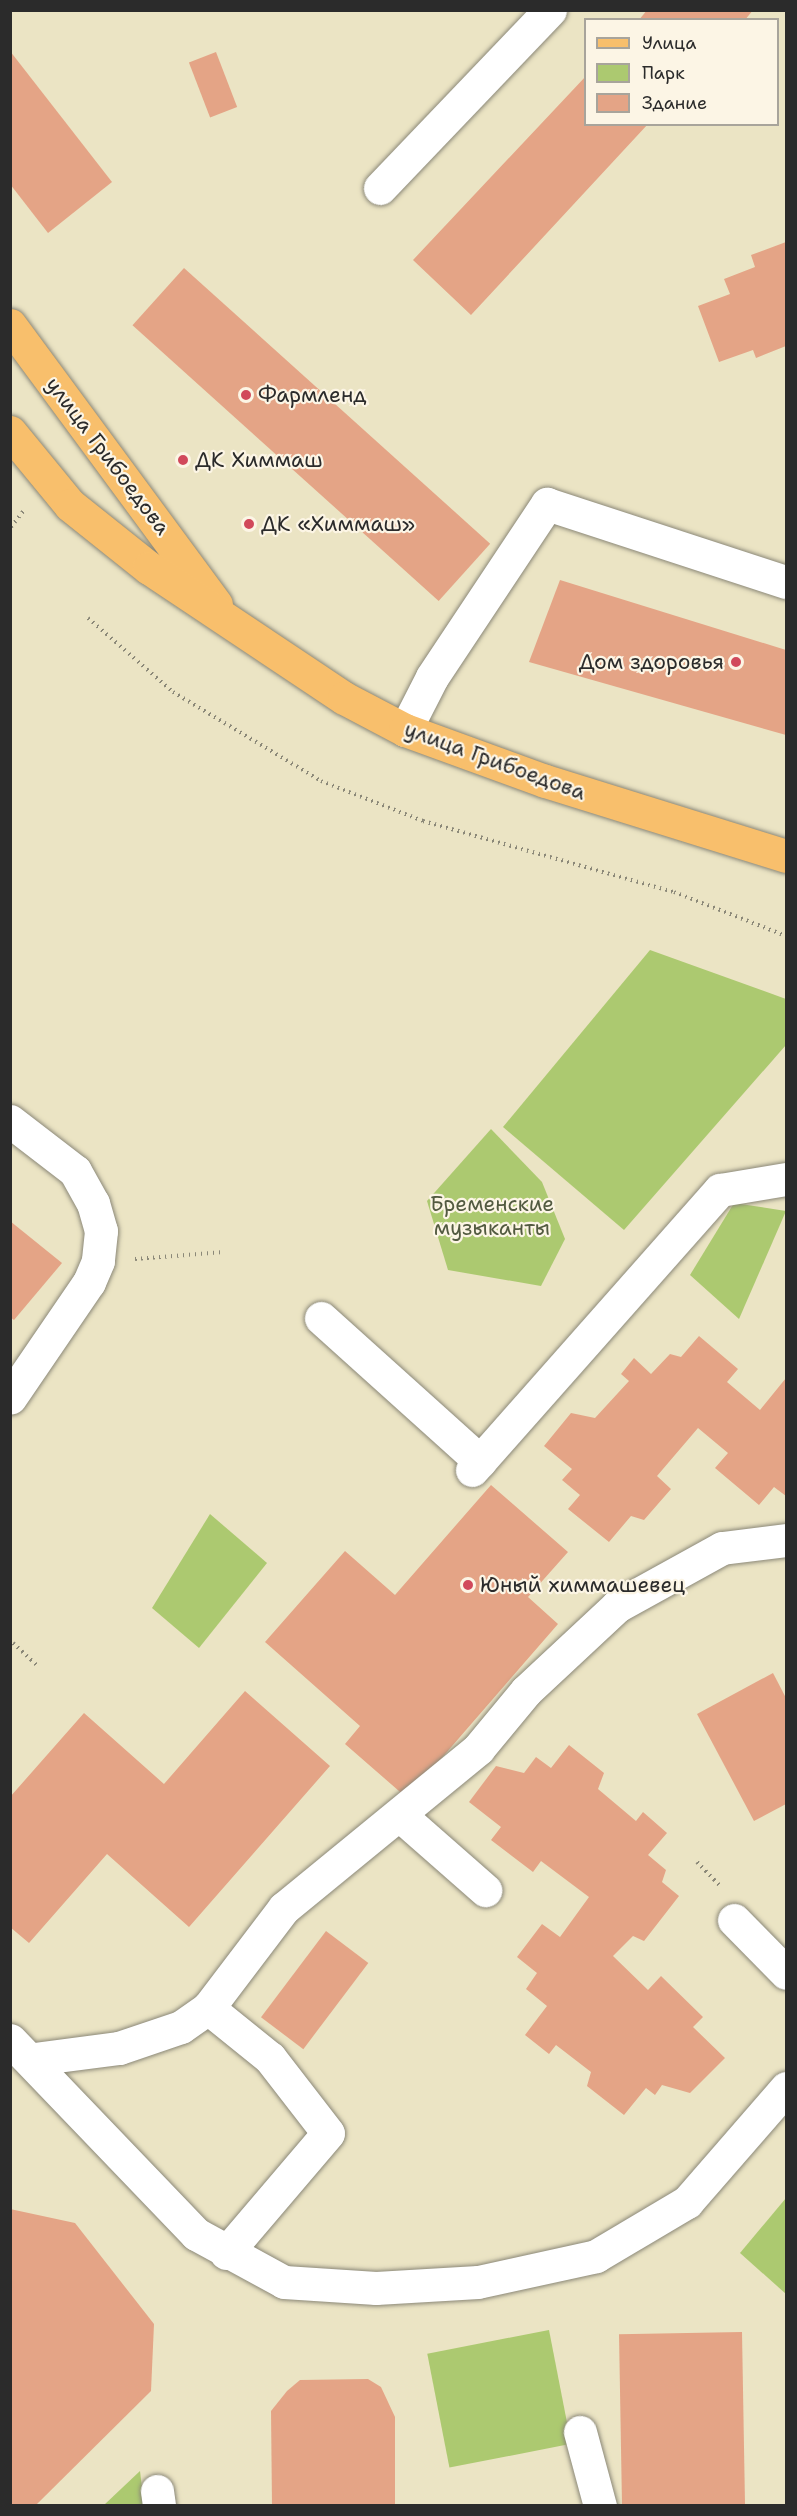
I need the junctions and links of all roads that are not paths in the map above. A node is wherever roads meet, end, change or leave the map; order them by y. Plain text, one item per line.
1 (550, 10) edge
2 (380, 188) dead end
3 (10, 325) edge
4 (14, 446) edge
5 (786, 582) edge
6 (226, 618) junction
7 (405, 730) junction
8 (786, 856) edge
9 (10, 1121) edge
10 (786, 1179) edge
11 (321, 1318) dead end
12 (10, 1398) edge
13 (786, 1540) edge
14 (402, 1817) junction
15 (485, 1890) dead end
16 (734, 1920) dead end
17 (786, 1973) edge
18 (208, 2008) junction
19 (22, 2049) edge
20 (786, 2088) edge
21 (226, 2253) junction
22 (580, 2432) dead end
23 (600, 2505) edge

1 - 2 street
3 - 6 main road, улица Грибоедова
4 - 6 main road, улица Грибоедова
5 - 7 street
6 - 7 main road, улица Грибоедова
7 - 8 main road, улица Грибоедова
9 - 12 street
10 - 11 street
13 - 14 street
14 - 15 street
14 - 18 street
16 - 17 street
18 - 19 street
18 - 21 street
19 - 21 street
20 - 21 street
22 - 23 street

